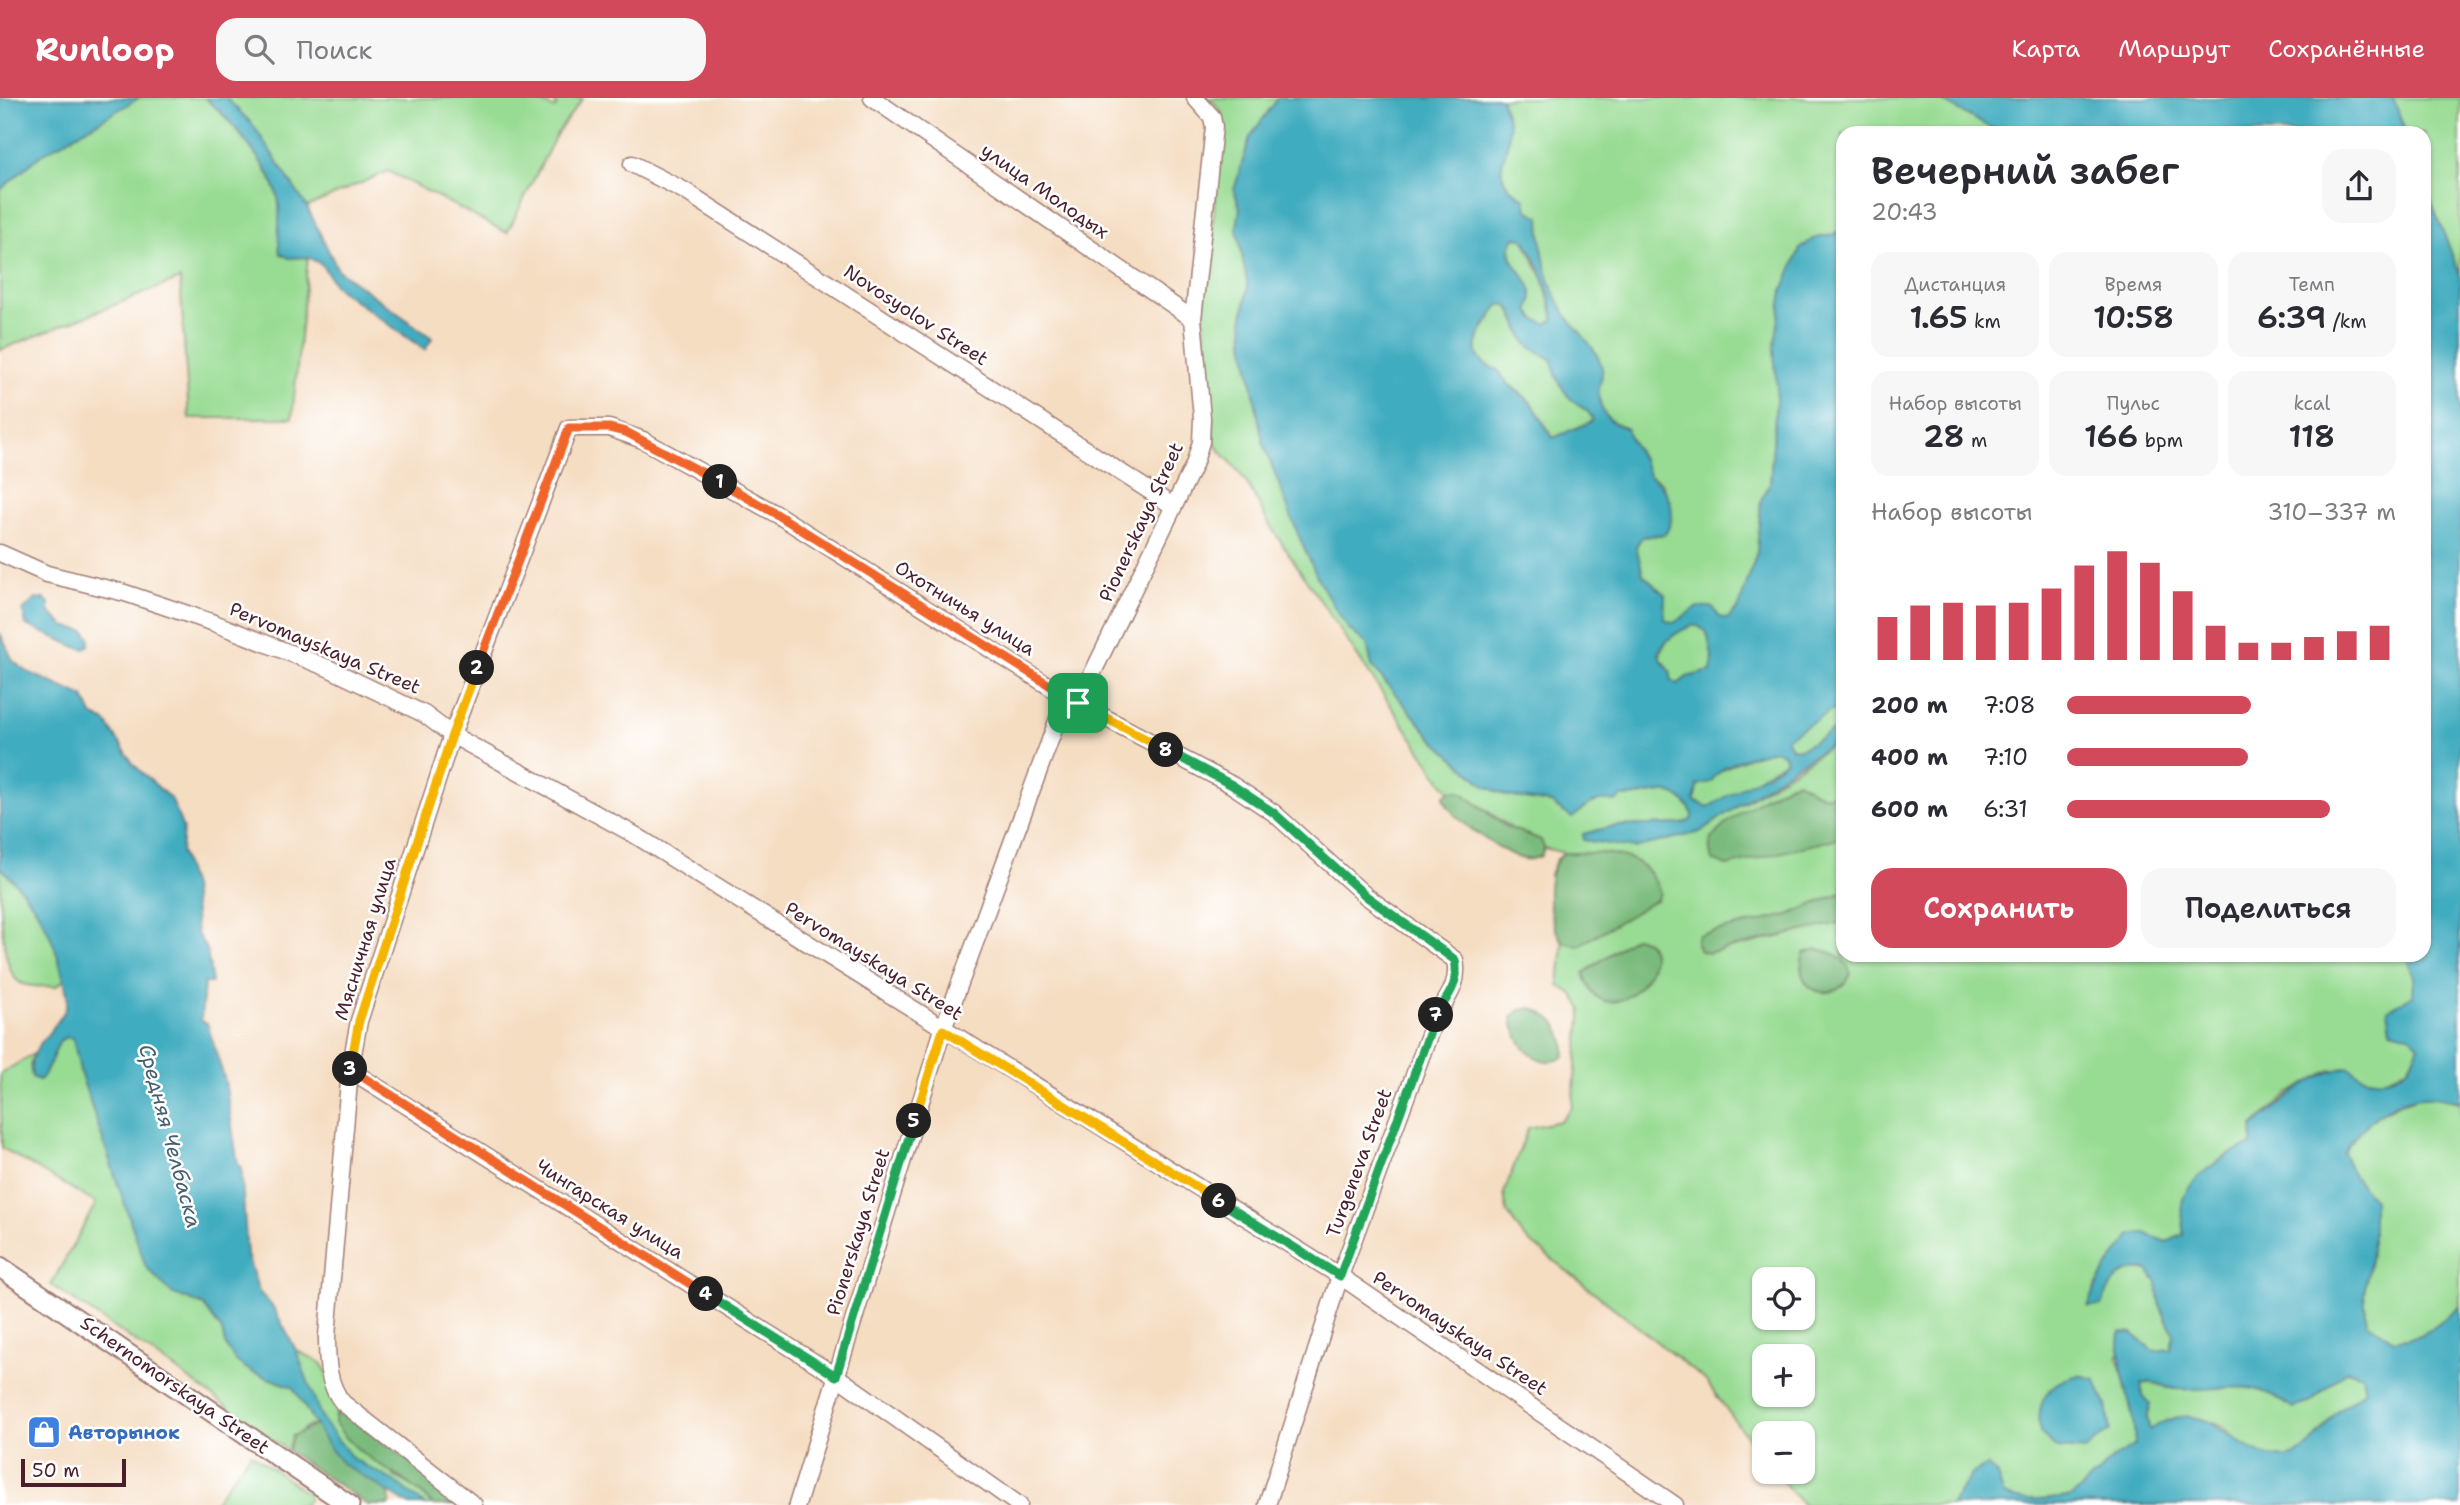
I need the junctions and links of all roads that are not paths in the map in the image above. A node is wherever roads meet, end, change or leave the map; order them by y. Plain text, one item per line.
1 (872, 98) edge
2 (1198, 101) edge
3 (632, 164) dead end
4 (1193, 319) junction
5 (569, 428) joint
6 (1173, 506) junction
7 (0, 553) edge
8 (1072, 700) junction
9 (452, 735) junction
10 (1455, 960) joint
11 (943, 1030) junction
12 (350, 1070) junction
13 (0, 1267) edge
14 (1340, 1276) junction
15 (836, 1376) junction
16 (349, 1505) edge
17 (474, 1505) edge
18 (796, 1505) edge
19 (1019, 1505) edge
20 (1267, 1505) edge
21 (1675, 1505) edge

1 - 4 street, улица Молодых
2 - 4 street, Pionerskaya Street
3 - 6 street, Novosyolov Street
4 - 6 street, Pionerskaya Street
5 - 8 street, Охотничья улица
5 - 9 street, Мясничная улица
6 - 8 street, Pionerskaya Street
7 - 9 street, Pervomayskaya Street
8 - 10 street, Охотничья улица
8 - 11 street, Pionerskaya Street
9 - 11 street, Pervomayskaya Street
9 - 12 street, Мясничная улица
10 - 14 street, Turgeneva Street
11 - 14 street, Pervomayskaya Street
11 - 15 street, Pionerskaya Street
12 - 15 street, Чингарская улица
12 - 17 street, Мясничная улица
13 - 16 street, Sсhernomorskaya Street
14 - 20 street, Turgeneva Street
14 - 21 street, Pervomayskaya Street
15 - 18 street, Pionerskaya Street
15 - 19 street, Чингарская улица

